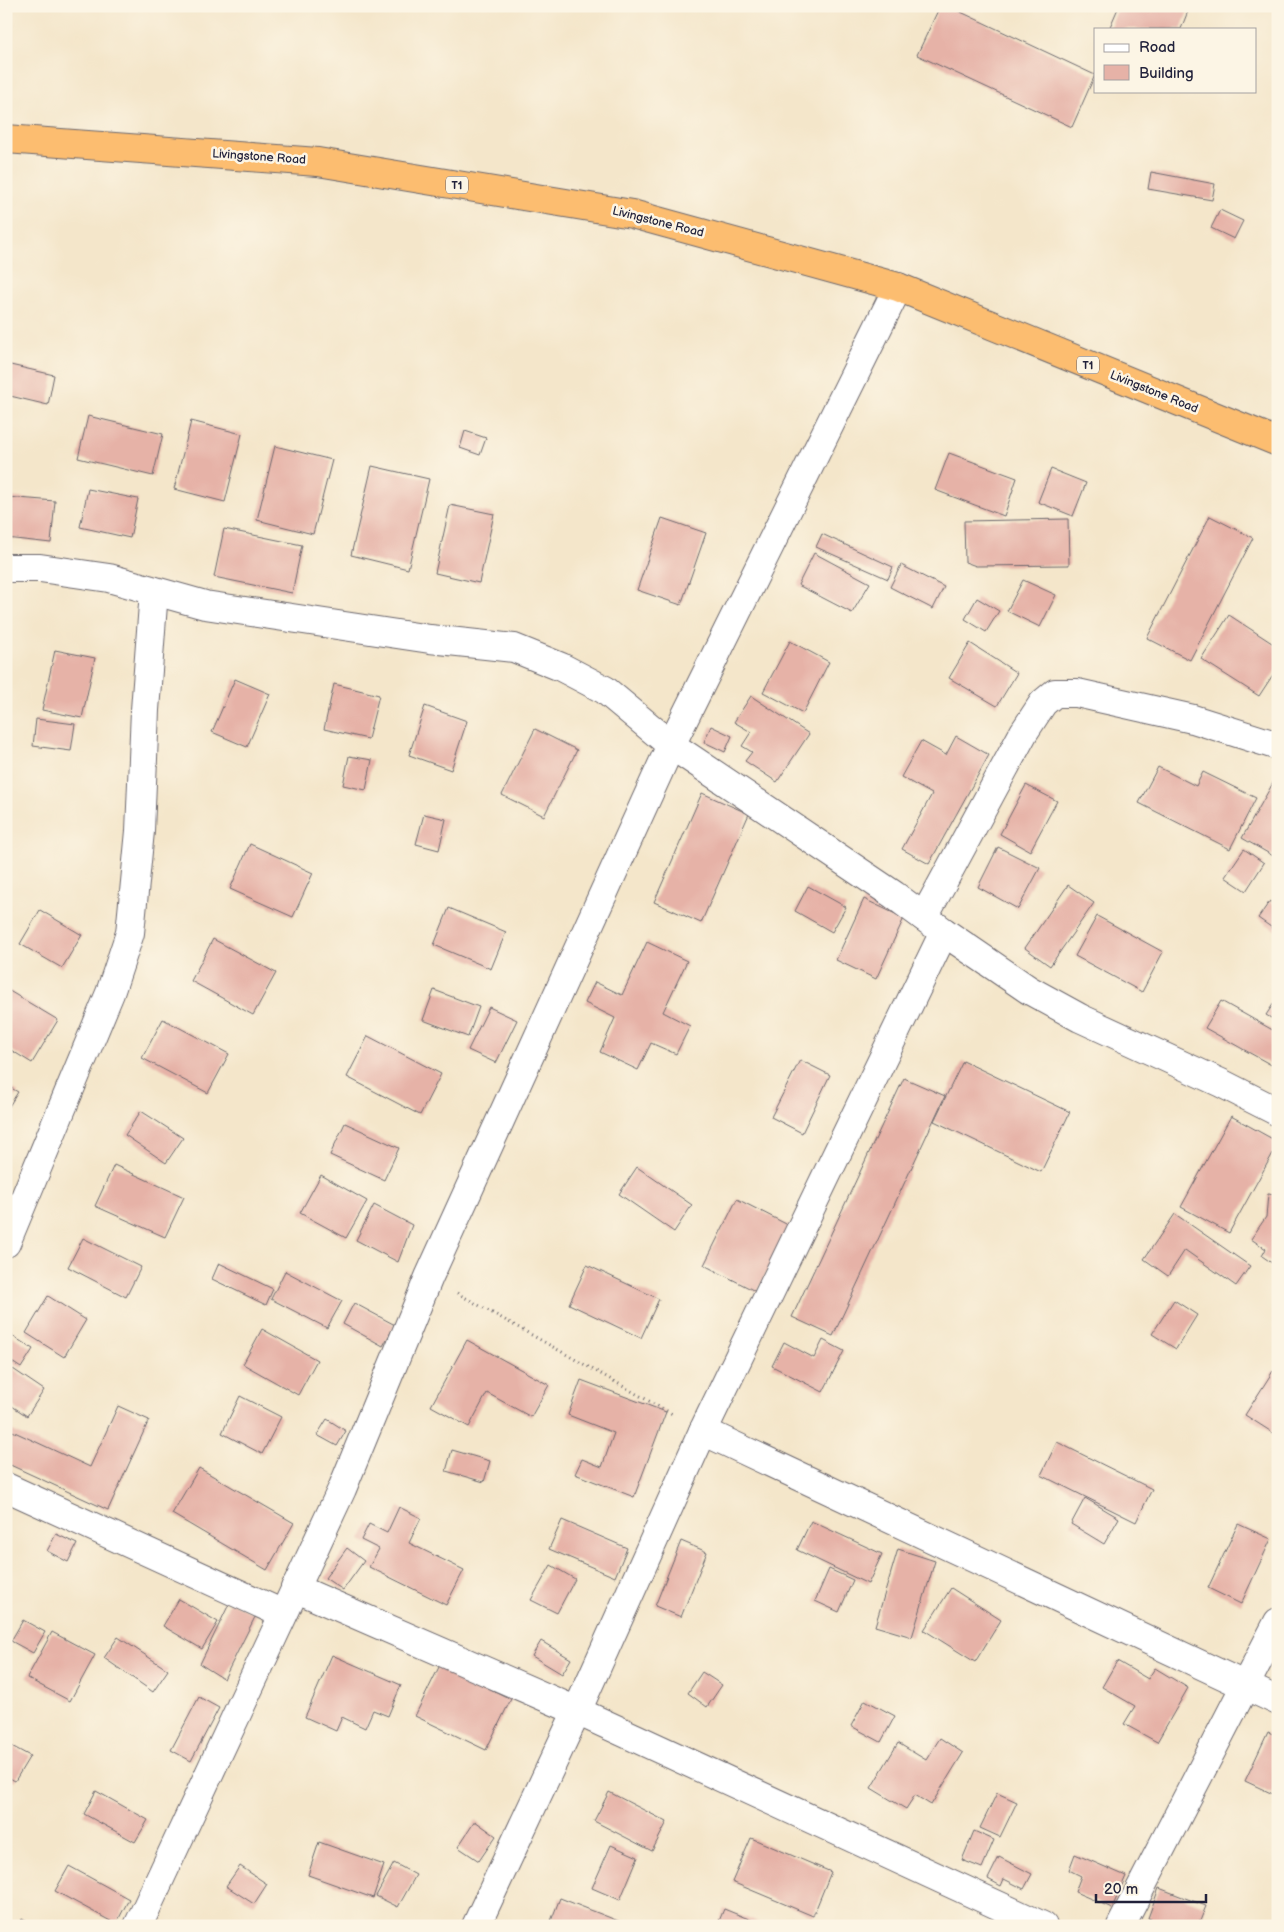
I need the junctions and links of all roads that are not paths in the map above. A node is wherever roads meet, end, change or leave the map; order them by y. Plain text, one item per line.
1 (6, 139) edge
2 (898, 287) junction
3 (1278, 442) edge
4 (6, 568) edge
5 (154, 592) junction
6 (671, 744) junction
7 (1278, 746) edge
8 (934, 925) junction
9 (1278, 1112) edge
10 (6, 1243) edge
11 (703, 1431) junction
12 (6, 1487) edge
13 (295, 1588) junction
14 (283, 1614) junction
15 (1278, 1622) edge
16 (1245, 1684) junction
17 (1278, 1701) edge
18 (577, 1712) junction
19 (138, 1926) edge
20 (476, 1926) edge
21 (1043, 1926) edge
22 (1121, 1926) edge

1 - 2 highway, Livingstone Road / T1
2 - 3 highway, Livingstone Road / T1
2 - 6 street
4 - 5 street
5 - 6 street
5 - 10 street
6 - 8 street
6 - 13 street
7 - 8 street
8 - 9 street
8 - 11 street
11 - 16 street
11 - 18 street
12 - 14 street
13 - 14 street
13 - 18 street
14 - 19 street
15 - 16 street
16 - 17 street
16 - 22 street
18 - 20 street
18 - 21 street

